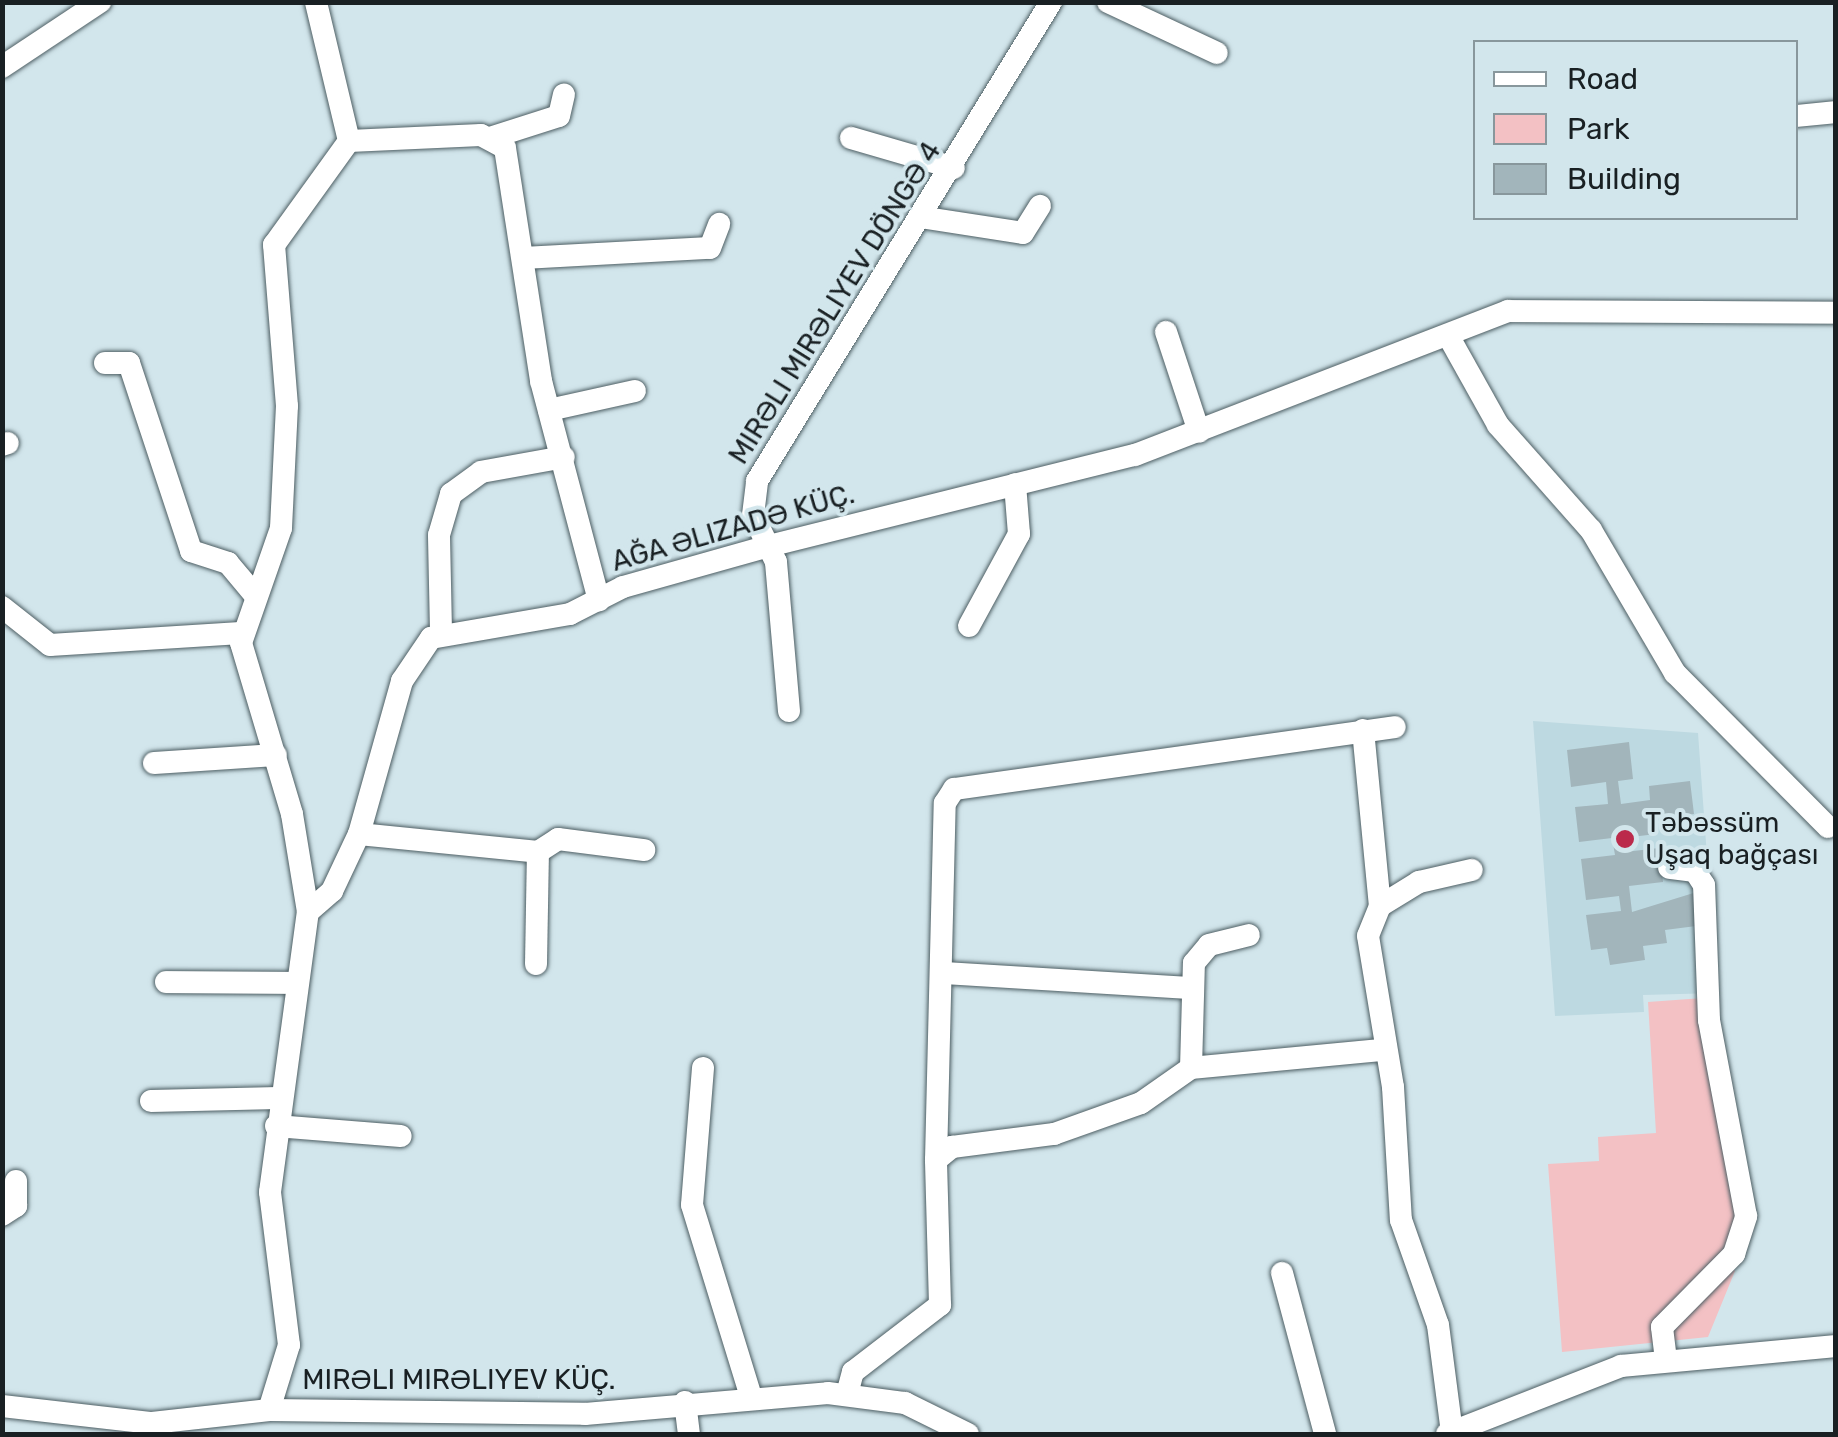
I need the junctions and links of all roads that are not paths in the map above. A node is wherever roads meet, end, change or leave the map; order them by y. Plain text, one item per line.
1 (100, 2) edge
2 (316, 2) edge
3 (1051, 2) edge
4 (1108, 2) edge
5 (1218, 53) dead end
6 (2, 67) edge
7 (564, 95) dead end
8 (1836, 112) edge
9 (1798, 116) edge
10 (493, 136) junction
11 (851, 138) dead end
12 (349, 141) junction
13 (954, 168) junction
14 (1040, 206) dead end
15 (920, 217) junction
16 (719, 224) dead end
17 (523, 258) junction
18 (1836, 313) edge
19 (1166, 332) dead end
20 (1450, 339) junction
21 (105, 363) dead end
22 (635, 391) dead end
23 (549, 410) junction
24 (1199, 432) junction
25 (564, 457) junction
26 (1015, 484) junction
27 (769, 546) junction
28 (254, 594) junction
29 (599, 600) junction
30 (2, 607) edge
31 (969, 626) dead end
32 (441, 632) junction
33 (241, 633) junction
34 (12, 634) edge
35 (789, 711) dead end
36 (1395, 727) dead end
37 (1363, 730) junction
38 (276, 755) junction
39 (154, 764) dead end
40 (1828, 827) dead end
41 (359, 834) junction
42 (644, 850) dead end
43 (538, 852) junction
44 (1669, 868) dead end
45 (1472, 870) dead end
46 (1380, 906) junction
47 (308, 912) junction
48 (1249, 935) dead end
49 (536, 964) dead end
50 (943, 973) junction
51 (166, 982) dead end
52 (296, 982) junction
53 (1187, 988) junction
54 (1383, 1050) junction
55 (703, 1068) dead end
56 (1191, 1068) junction
57 (278, 1098) junction
58 (151, 1101) dead end
59 (276, 1126) junction
60 (401, 1136) dead end
61 (936, 1160) junction
62 (16, 1182) dead end
63 (2, 1216) edge
64 (1282, 1273) dead end
65 (1836, 1346) edge
66 (1666, 1360) junction
67 (750, 1394) junction
68 (846, 1394) junction
69 (684, 1402) junction
70 (2, 1406) edge
71 (256, 1419) edge
72 (419, 1423) edge
73 (83, 1425) edge
74 (689, 1434) edge
75 (968, 1434) edge
76 (1325, 1434) edge
77 (1449, 1434) edge

1 - 6 street
2 - 12 street
3 - 13 street, MIRƏLI MIRƏLIYEV DÖNGƏ 4
4 - 5 street
7 - 10 street
8 - 9 street
10 - 12 street
10 - 17 street
11 - 13 street
12 - 28 street
13 - 15 street, MIRƏLI MIRƏLIYEV DÖNGƏ 4
14 - 15 street
15 - 27 street, MIRƏLI MIRƏLIYEV DÖNGƏ 4
16 - 17 street
17 - 23 street
18 - 20 street, AĞA ƏLIZADƏ KÜÇ.
19 - 24 street
20 - 24 street, AĞA ƏLIZADƏ KÜÇ.
20 - 40 street
21 - 28 street
22 - 23 street
23 - 25 street
24 - 26 street, AĞA ƏLIZADƏ KÜÇ.
25 - 29 street
25 - 32 street
26 - 27 street, AĞA ƏLIZADƏ KÜÇ.
26 - 31 street
27 - 29 street, AĞA ƏLIZADƏ KÜÇ.
27 - 35 street, MIRƏLI MIRƏLIYEV DÖNGƏ 4
28 - 33 street
29 - 32 street, AĞA ƏLIZADƏ KÜÇ.
30 - 34 street
32 - 41 street
33 - 34 street
33 - 38 street
36 - 37 street
37 - 46 street
37 - 50 street
38 - 39 street
38 - 47 street
41 - 43 street
41 - 47 street
42 - 43 street
43 - 49 street
44 - 66 street
45 - 46 street
46 - 54 street
47 - 52 street
48 - 53 street
50 - 53 street
50 - 61 street
51 - 52 street
52 - 57 street
53 - 56 street
54 - 56 street
54 - 77 street
55 - 67 street
56 - 61 street
57 - 58 street
57 - 59 street
59 - 60 street
59 - 71 street
61 - 68 street
62 - 63 street
64 - 76 street
65 - 66 street
66 - 77 street
67 - 68 street, MIRƏLI MIRƏLIYEV KÜÇ.
67 - 69 street, MIRƏLI MIRƏLIYEV KÜÇ.
68 - 75 street, MIRƏLI MIRƏLIYEV KÜÇ.
69 - 72 street, MIRƏLI MIRƏLIYEV KÜÇ.
69 - 74 street
70 - 73 street, MIRƏLI MIRƏLIYEV KÜÇ.
71 - 72 street, MIRƏLI MIRƏLIYEV KÜÇ.
71 - 73 street, MIRƏLI MIRƏLIYEV KÜÇ.

